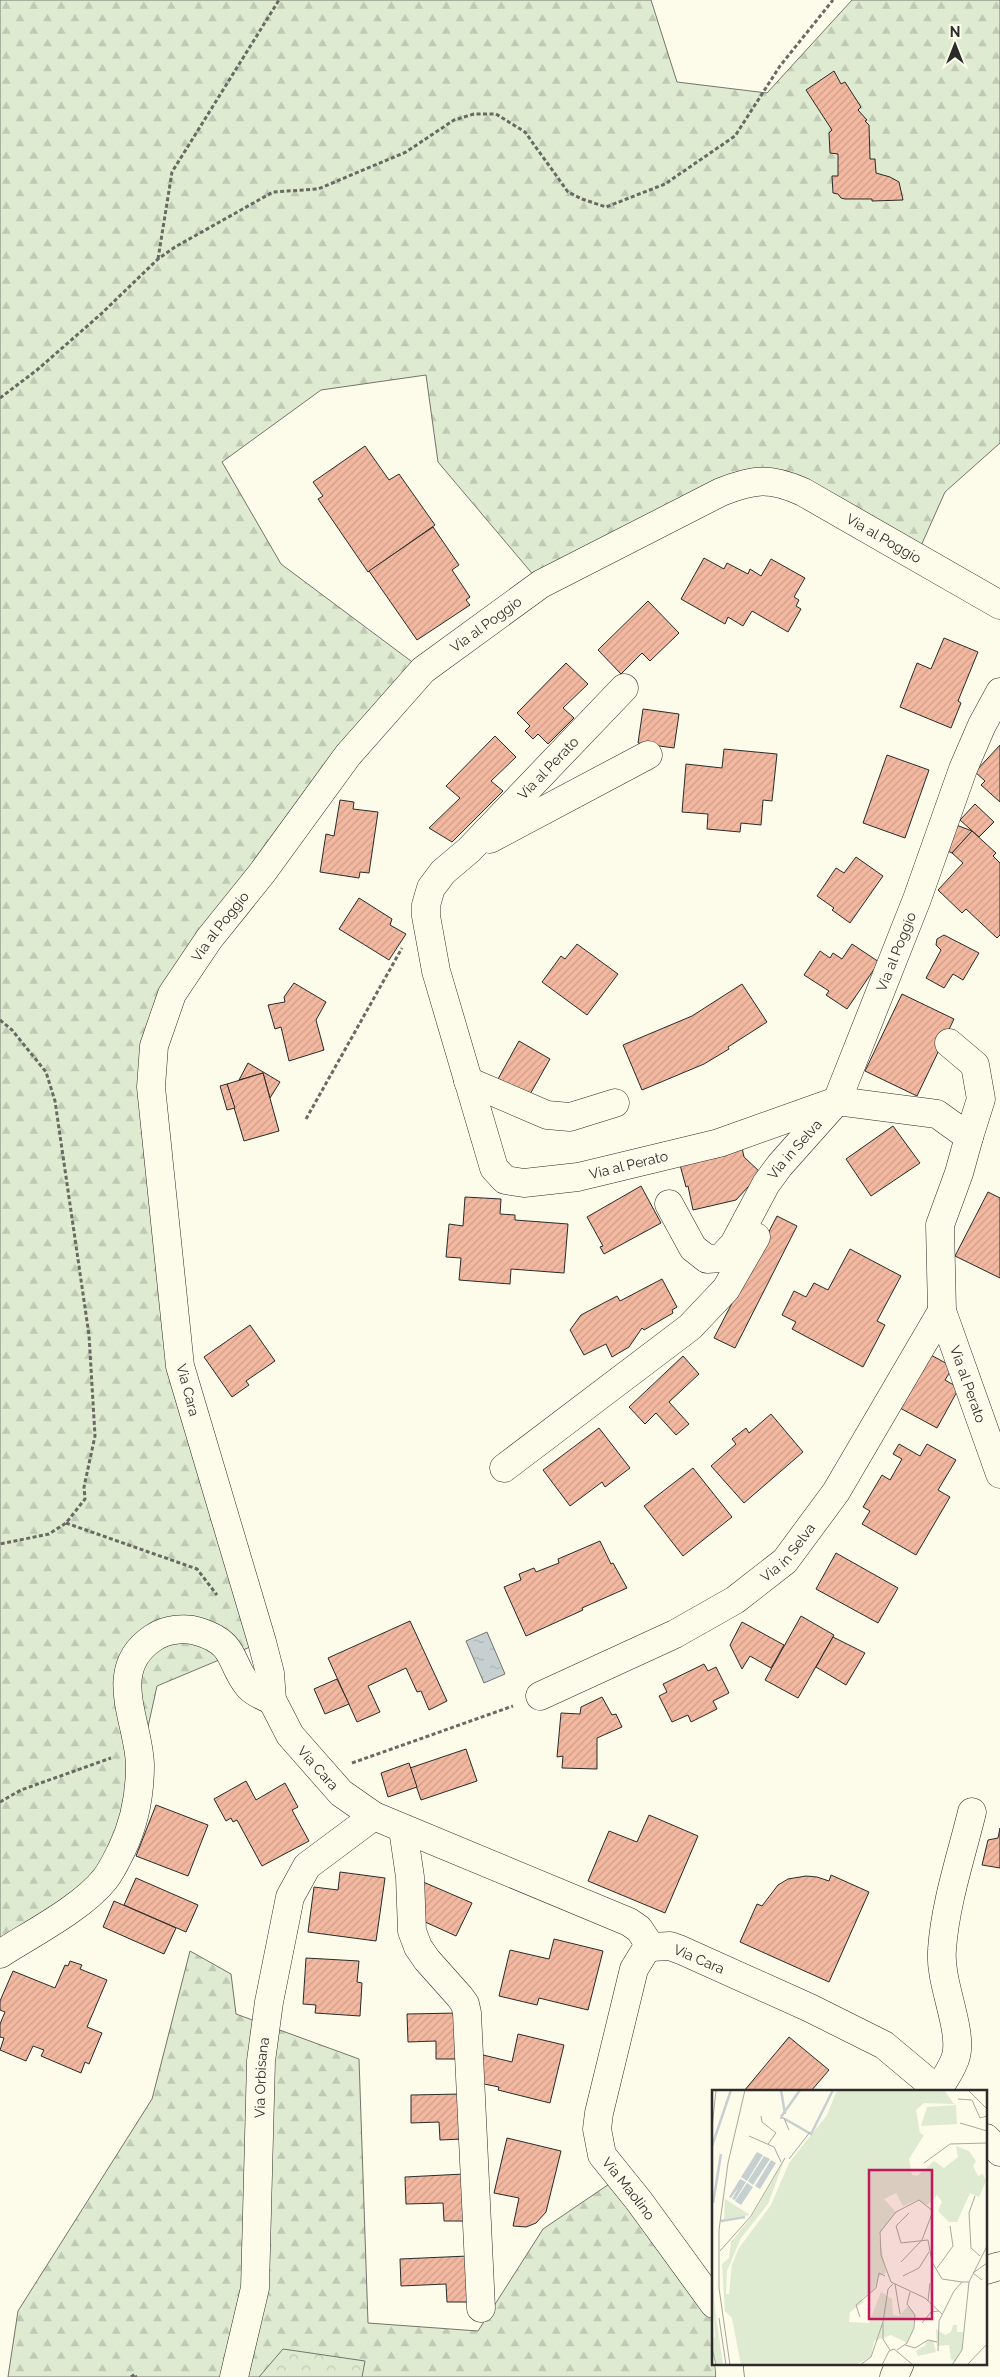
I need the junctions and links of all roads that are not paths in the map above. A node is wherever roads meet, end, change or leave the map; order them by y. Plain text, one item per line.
1 (1000, 605) edge
2 (624, 688) dead end
3 (1000, 692) edge
4 (648, 755) dead end
5 (469, 850) junction
6 (948, 1043) dead end
7 (468, 1081) junction
8 (151, 1087) joint
9 (837, 1101) junction
10 (615, 1103) dead end
11 (969, 1137) junction
12 (669, 1204) dead end
13 (942, 1311) junction
14 (504, 1468) dead end
15 (1000, 1474) edge
16 (540, 1696) road end
17 (272, 1700) junction
18 (972, 1812) dead end
19 (374, 1816) junction
20 (403, 1829) junction
21 (651, 1947) junction
22 (0, 1954) edge
23 (938, 2090) edge
24 (988, 2140) edge
25 (1000, 2152) edge
26 (712, 2301) edge
27 (481, 2308) dead end
28 (729, 2364) edge
29 (900, 2364) edge
30 (234, 2377) edge
31 (730, 2377) edge
32 (894, 2377) edge

1 - 8 street, Via al Poggio
2 - 5 street, Via al Perato
3 - 9 street, Via al Poggio
4 - 5 street
5 - 7 street, Via al Perato
6 - 11 street
7 - 9 street, Via al Perato
7 - 10 street
8 - 17 street, Via Cara
9 - 11 street, Via al Perato
9 - 12 street, Via in Selva
9 - 14 street
11 - 13 street, Via al Perato
13 - 15 street, Via al Perato
13 - 16 street, Via in Selva
17 - 19 street, Via Cara
17 - 22 street
18 - 23 street
19 - 20 street, Via Cara
19 - 30 street, Via Orbisana
20 - 21 street, Via Cara
20 - 27 street
21 - 23 street, Via Cara
21 - 26 street, Via Maolino
24 - 25 street
28 - 31 street
29 - 32 street

